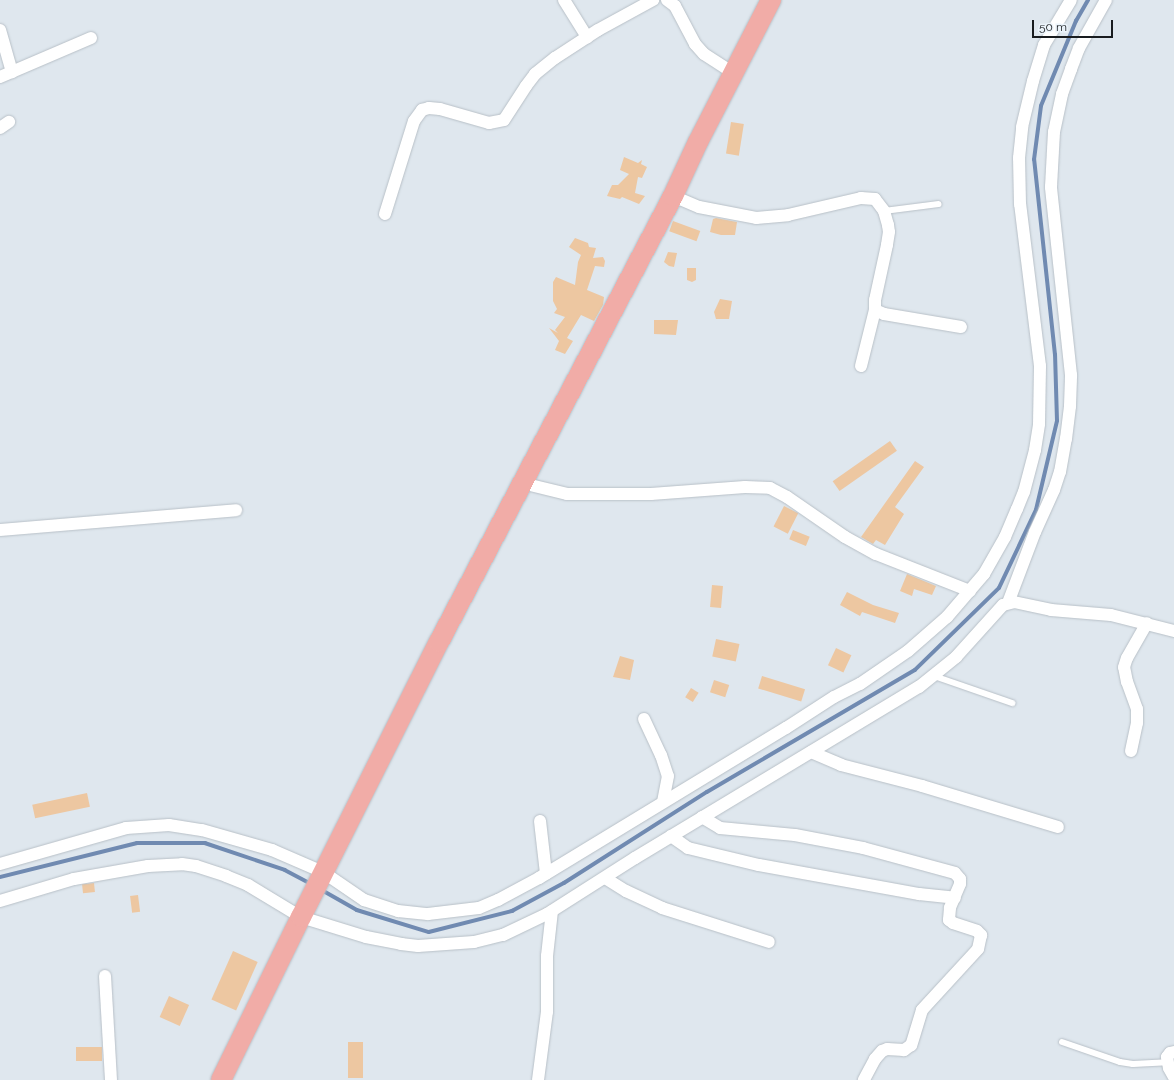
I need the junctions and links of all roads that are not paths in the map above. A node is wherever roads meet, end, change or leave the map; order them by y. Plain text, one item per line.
1 (564, 0) edge
2 (653, 0) edge
3 (667, 0) edge
4 (771, 0) edge
5 (1071, 0) edge
6 (1106, 0) edge
7 (0, 30) edge
8 (587, 36) junction
9 (91, 38) dead end
10 (12, 72) junction
11 (733, 73) junction
12 (0, 77) edge
13 (673, 196) junction
14 (939, 204) dead end
15 (884, 211) junction
16 (385, 214) dead end
17 (875, 310) junction
18 (960, 327) dead end
19 (861, 366) dead end
20 (522, 483) junction
21 (236, 510) dead end
22 (0, 530) edge
23 (970, 591) junction
24 (1008, 603) junction
25 (1147, 623) junction
26 (1174, 631) edge
27 (934, 676) junction
28 (1012, 703) dead end
29 (644, 719) dead end
30 (1130, 751) dead end
31 (812, 752) junction
32 (663, 802) junction
33 (702, 817) junction
34 (540, 821) dead end
35 (1058, 827) dead end
36 (671, 836) junction
37 (0, 864) edge
38 (546, 874) junction
39 (320, 878) junction
40 (605, 878) junction
41 (955, 898) junction
42 (0, 901) edge
43 (305, 909) junction
44 (552, 911) junction
45 (769, 942) dead end
46 (106, 976) dead end
47 (1062, 1042) dead end
48 (1174, 1052) edge
49 (1167, 1062) junction
50 (1174, 1077) edge
51 (111, 1080) edge
52 (221, 1080) edge
53 (538, 1080) edge
54 (864, 1080) edge

1 - 8 street
2 - 8 street
3 - 11 street
4 - 11 main road
5 - 23 street
6 - 24 street
7 - 10 street
8 - 16 street
9 - 10 street
10 - 12 street
11 - 13 main road
13 - 15 street
13 - 20 main road
14 - 15 lane
15 - 17 street
17 - 18 street
17 - 19 street
20 - 23 street
20 - 39 main road
21 - 22 street
23 - 32 street
24 - 25 street
24 - 27 street
25 - 26 street
25 - 30 street
27 - 28 lane
27 - 31 street
29 - 32 street
31 - 33 street
31 - 35 street
32 - 38 street
33 - 36 street
33 - 41 street
34 - 38 street
36 - 40 street
36 - 41 street
37 - 39 street
38 - 39 street
39 - 43 main road
40 - 44 street
40 - 45 street
41 - 54 street
42 - 43 street
43 - 44 street
43 - 52 main road
44 - 53 street
46 - 51 street
47 - 49 lane
48 - 49 street
49 - 50 street

